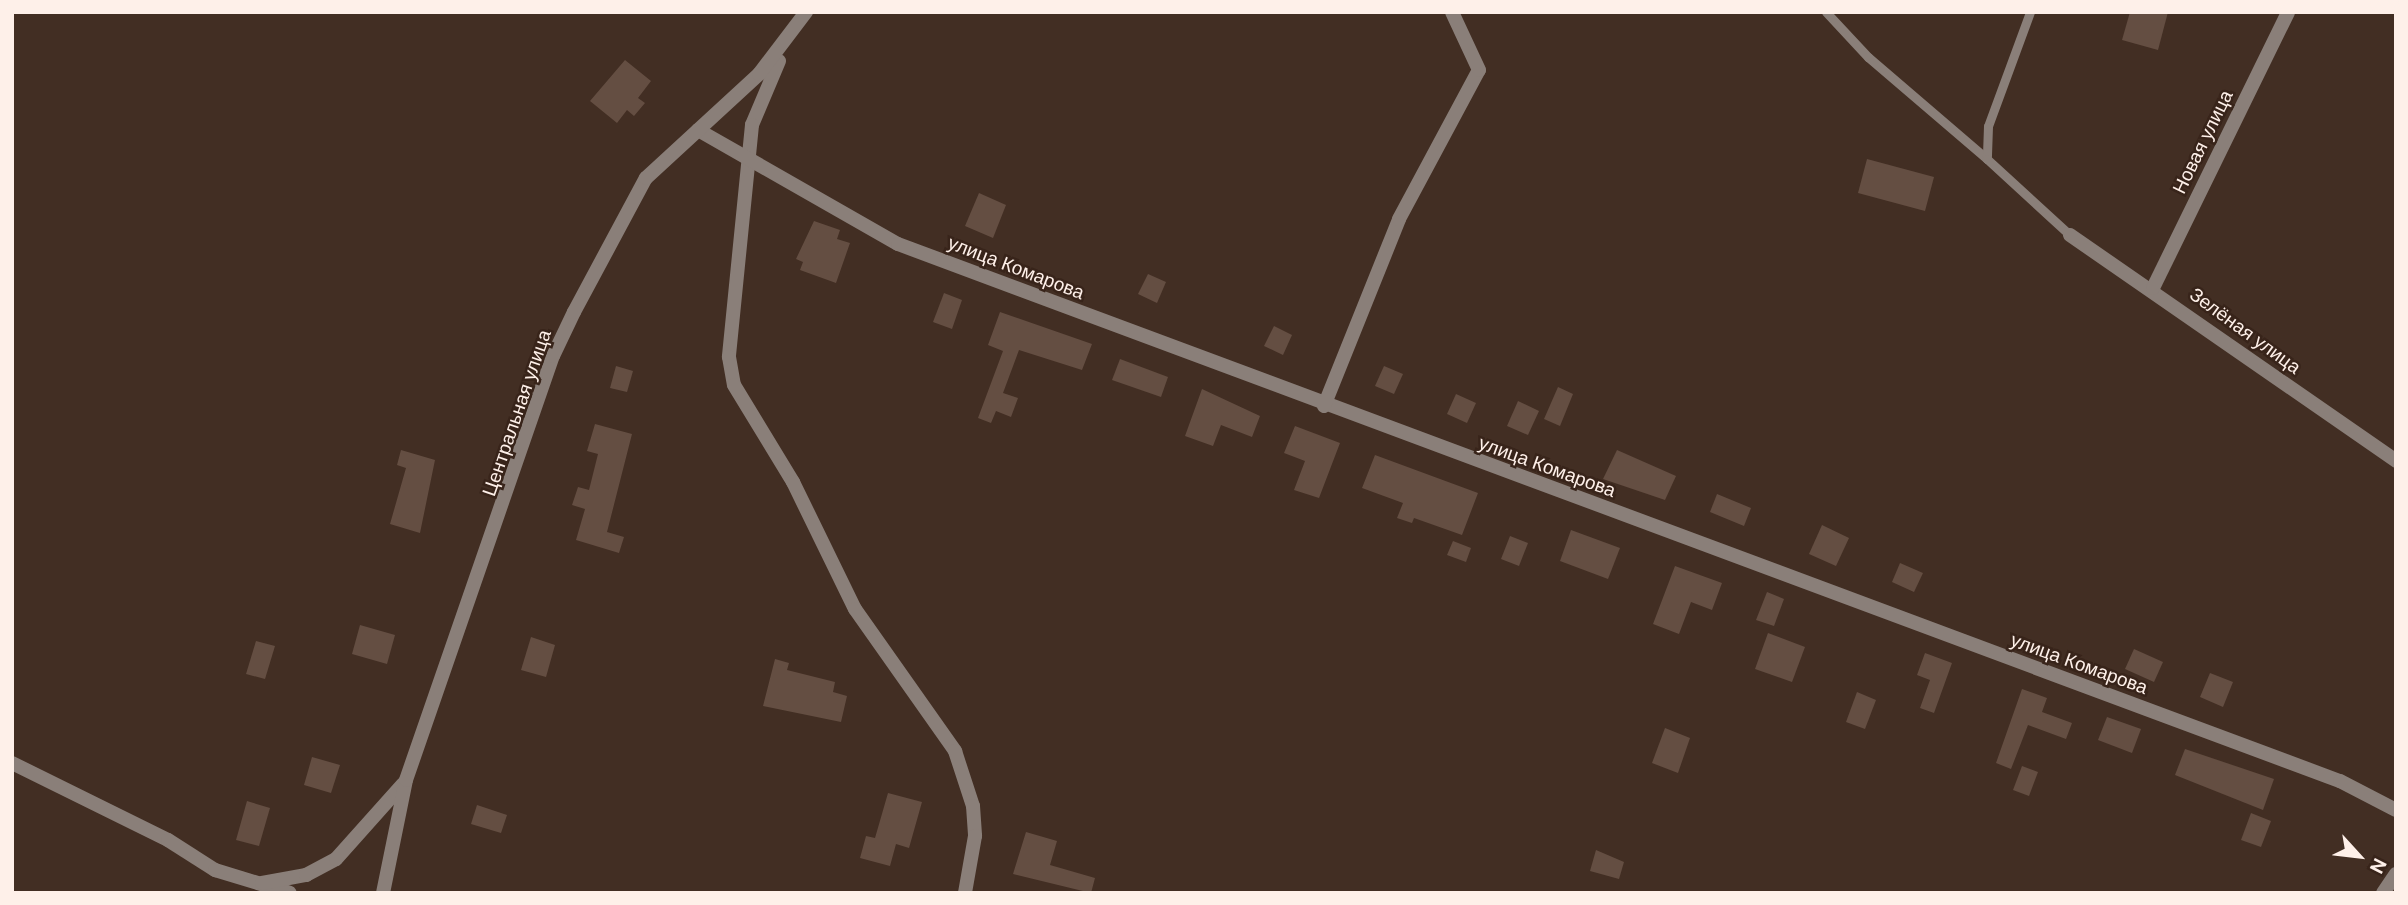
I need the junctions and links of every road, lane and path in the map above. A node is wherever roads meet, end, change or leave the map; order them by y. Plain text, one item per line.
1 (806, 12) edge
2 (1452, 12) edge
3 (1826, 12) edge
4 (2030, 12) edge
5 (2288, 12) edge
6 (789, 41) junction
7 (698, 130) junction
8 (1987, 159) junction
9 (751, 160) junction
10 (2070, 234) joint
11 (2153, 288) junction
12 (1324, 406) junction
13 (2396, 461) edge
14 (12, 763) edge
15 (406, 780) junction
16 (2396, 810) edge
17 (2396, 874) edge
18 (254, 885) junction
19 (290, 893) edge
20 (383, 893) edge
21 (965, 893) edge
22 (2383, 893) edge

1 - 6 street, Центральная улица
2 - 12 street
3 - 8 lane
4 - 8 lane
5 - 11 street, Новая улица
6 - 7 street, Центральная улица
6 - 9 street
7 - 9 street, улица Комарова
7 - 15 street, Центральная улица
8 - 10 lane
9 - 12 street, улица Комарова
9 - 21 street
10 - 11 street, Зелёная улица
11 - 13 street, Зелёная улица
12 - 16 street, улица Комарова
14 - 18 street
15 - 18 street
15 - 20 street, Центральная улица
17 - 22 street
18 - 19 street

